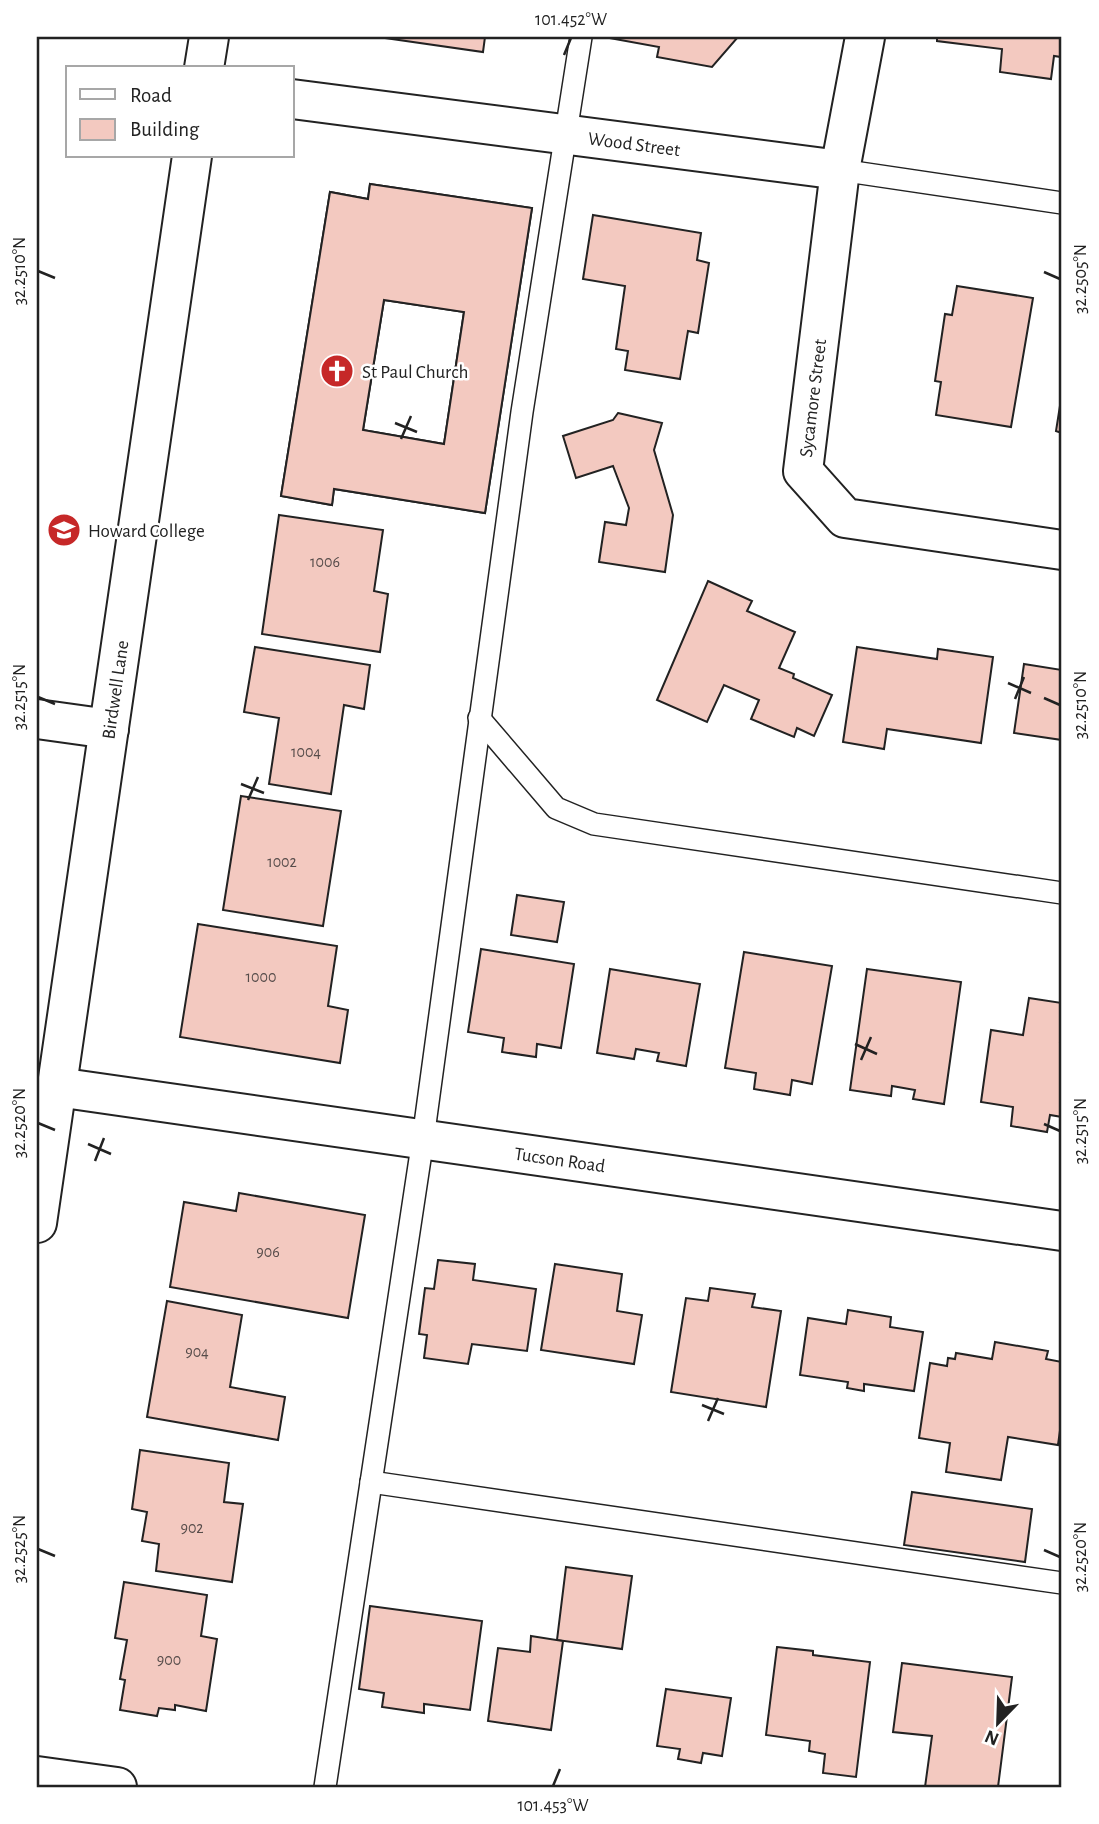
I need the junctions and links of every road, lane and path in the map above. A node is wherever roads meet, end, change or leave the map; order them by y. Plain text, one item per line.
1 (209, 37) edge
2 (581, 37) edge
3 (865, 37) edge
4 (204, 66) edge
5 (294, 99) edge
6 (566, 134) junction
7 (192, 158) edge
8 (840, 170) junction
9 (1062, 203) edge
10 (1062, 550) edge
11 (479, 718) junction
12 (37, 719) edge
13 (108, 729) junction
14 (1062, 893) edge
15 (57, 1087) junction
16 (423, 1139) junction
17 (37, 1223) edge
18 (1062, 1231) edge
19 (371, 1482) junction
20 (1062, 1583) edge
21 (37, 1776) edge
22 (117, 1787) edge
23 (325, 1787) edge

1 - 4 street
2 - 6 lane
3 - 8 street
5 - 6 street, Wood Street
6 - 8 street, Wood Street
6 - 11 lane
7 - 13 street, Birdwell Lane
8 - 9 lane
8 - 10 street, Sycamore Street
11 - 14 lane
11 - 16 lane
12 - 13 street
13 - 15 street, Birdwell Lane
15 - 16 street, Tucson Road
15 - 17 street, Birdwell Lane
16 - 18 street, Tucson Road
16 - 19 lane
19 - 20 lane
19 - 23 lane
21 - 22 street

